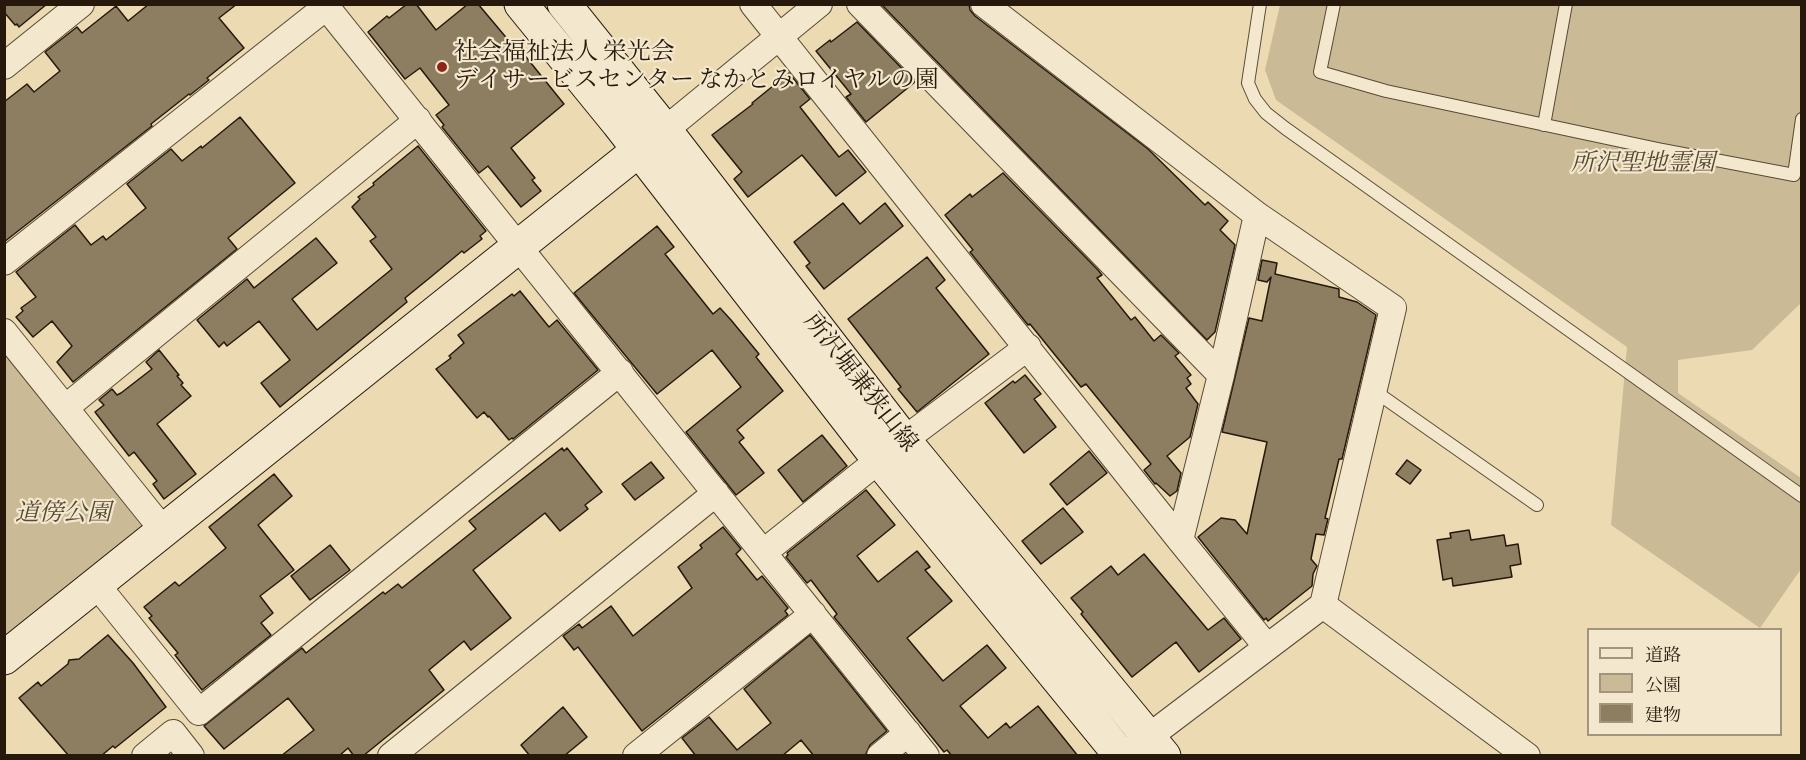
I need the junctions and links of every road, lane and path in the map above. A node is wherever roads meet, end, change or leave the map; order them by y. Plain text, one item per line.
1 (81, 4) edge
2 (521, 4) edge
3 (564, 4) edge
4 (753, 4) edge
5 (819, 4) edge
6 (860, 4) edge
7 (984, 4) edge
8 (1260, 4) edge
9 (1334, 4) edge
10 (1566, 4) edge
11 (325, 6) edge
12 (779, 37) junction
13 (4, 66) edge
14 (1802, 119) edge
15 (418, 120) junction
16 (1544, 125) junction
17 (665, 130) junction
18 (638, 151) junction
19 (1257, 215) junction
20 (520, 247) junction
21 (4, 262) edge
22 (4, 332) edge
23 (1028, 347) junction
24 (620, 372) junction
25 (1221, 375) junction
26 (1373, 390) junction
27 (65, 408) junction
28 (892, 450) junction
29 (716, 493) junction
30 (1802, 496) edge
31 (1537, 505) dead end
32 (163, 530) junction
33 (1180, 540) junction
34 (764, 552) junction
35 (96, 584) junction
36 (1323, 605) junction
37 (813, 614) junction
38 (1267, 647) junction
39 (4, 658) edge
40 (908, 733) junction
41 (1139, 751) edge
42 (145, 756) edge
43 (191, 756) edge
44 (391, 756) edge
45 (636, 756) edge
46 (880, 756) edge
47 (926, 756) edge
48 (1527, 756) edge

1 - 13 street
2 - 18 main road, 所沢堀兼狭山線
3 - 17 main road, 所沢堀兼狭山線
4 - 12 street
5 - 12 street
6 - 25 street
7 - 19 street
8 - 30 lane
9 - 16 lane
10 - 16 lane
11 - 15 street
11 - 21 street
12 - 17 street
12 - 23 street
14 - 16 lane
15 - 20 street
15 - 27 street
17 - 18 main road
17 - 28 main road, 所沢堀兼狭山線
18 - 20 main road
18 - 28 main road, 所沢堀兼狭山線
19 - 25 street
19 - 26 street
20 - 24 street
20 - 32 main road
22 - 27 street
23 - 28 street
23 - 33 street
24 - 29 street
24 - 35 street
25 - 33 street
26 - 31 lane
26 - 36 street
27 - 32 street
28 - 34 street
28 - 41 main road, 所沢堀兼狭山線
29 - 34 street
29 - 44 street
32 - 35 main road
33 - 38 street
34 - 37 street
35 - 39 main road
36 - 38 street
36 - 48 street
37 - 40 street
37 - 45 street
38 - 41 street
40 - 46 street
40 - 47 street
42 - 43 street

